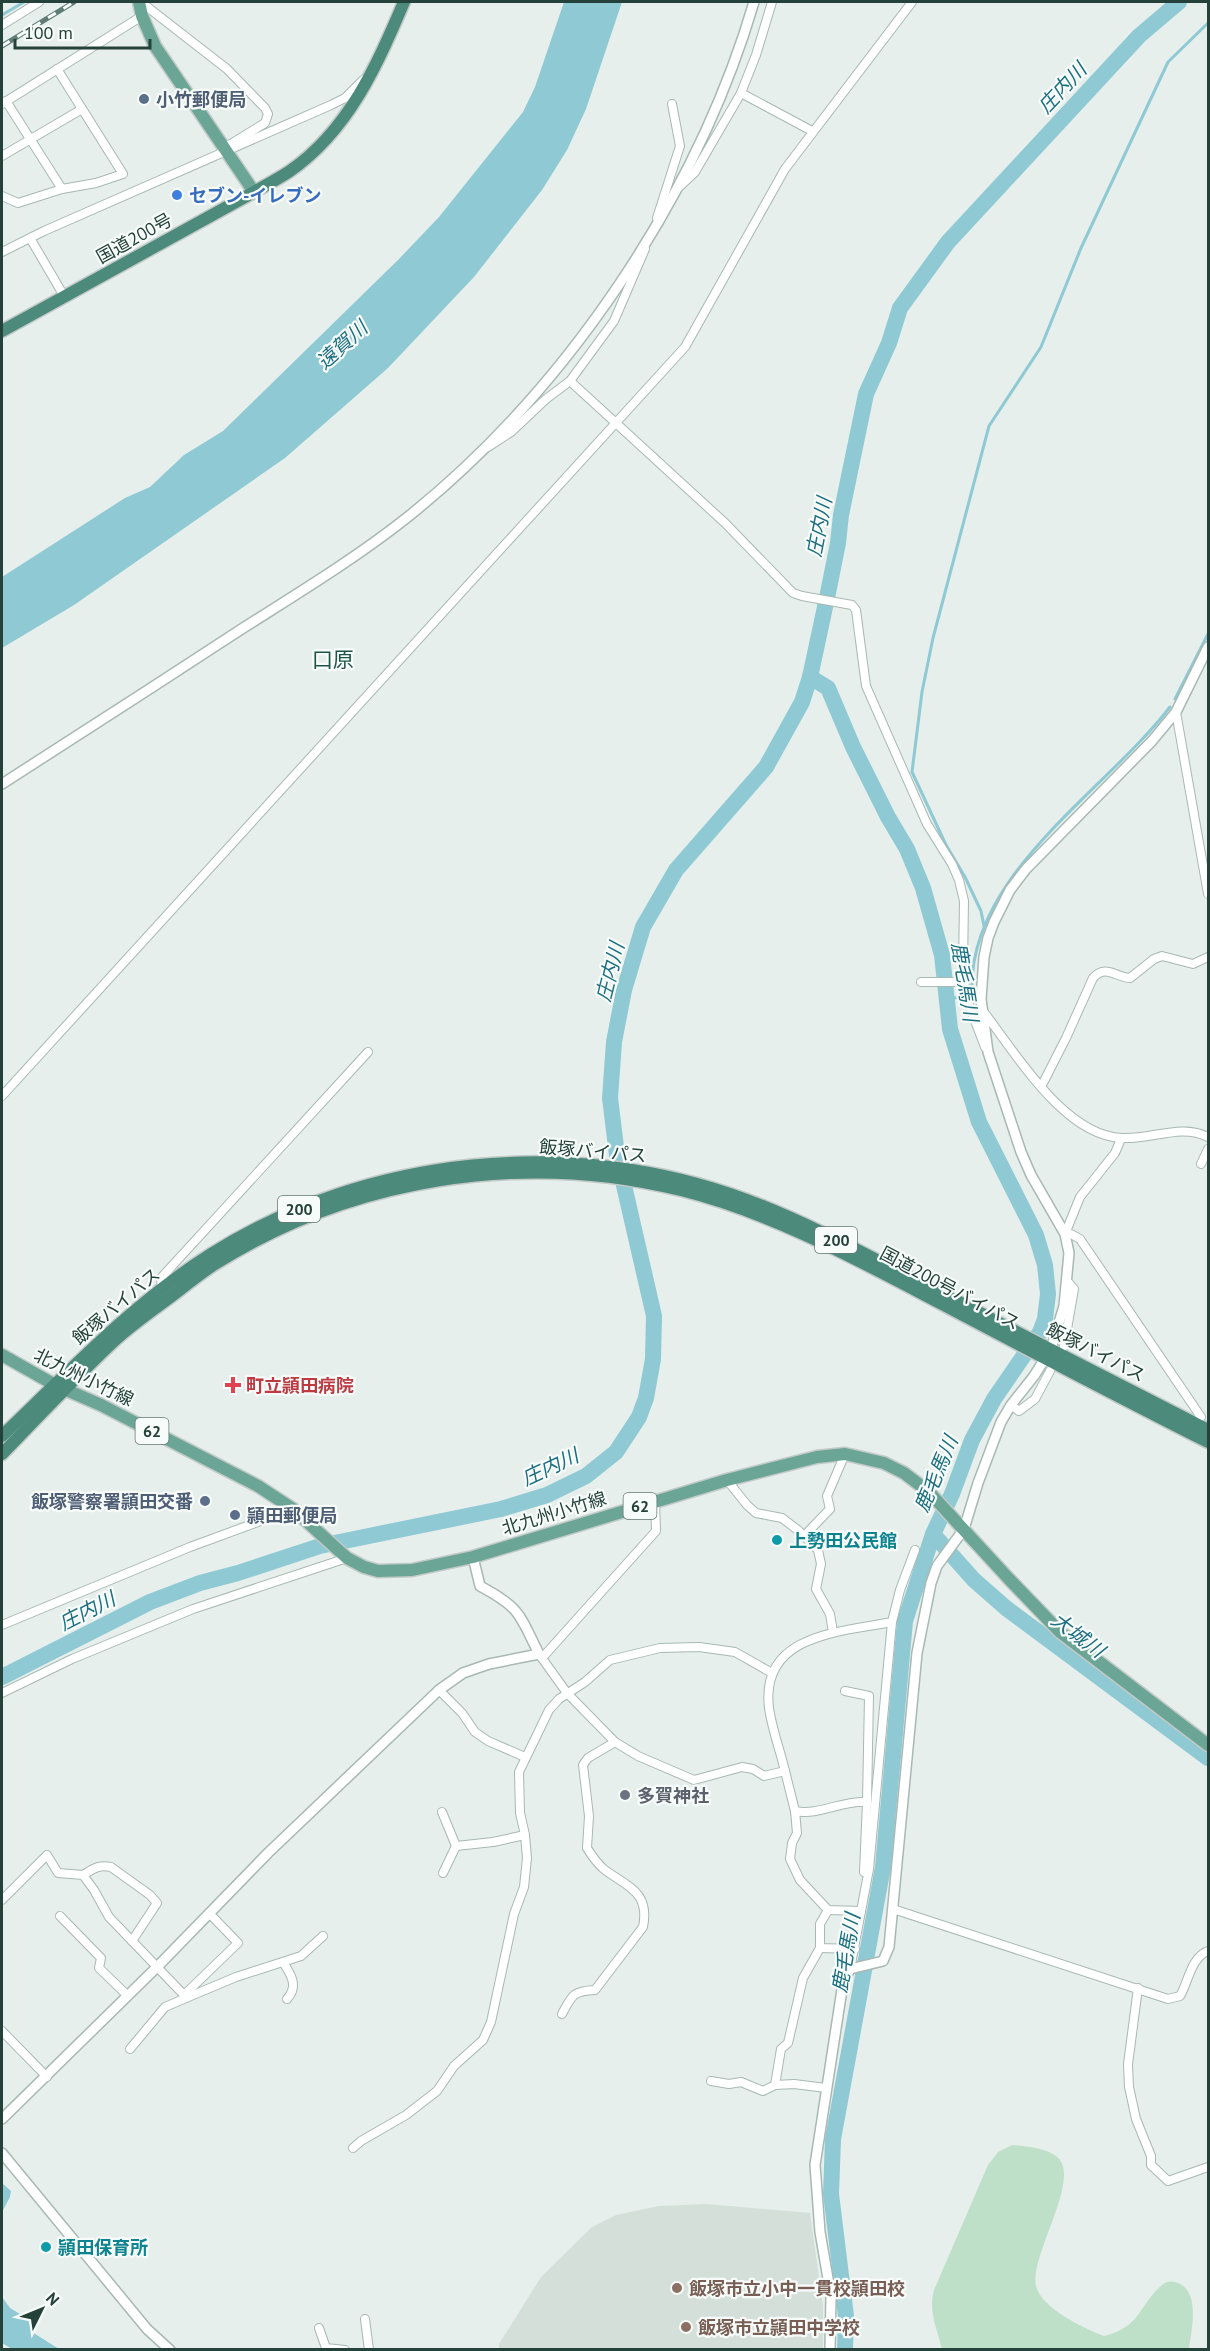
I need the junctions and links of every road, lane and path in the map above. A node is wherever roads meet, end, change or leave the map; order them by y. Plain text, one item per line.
1 (39, 2) edge
2 (140, 2) edge
3 (405, 2) edge
4 (754, 2) edge
5 (772, 2) edge
6 (912, 2) edge
7 (142, 16) junction
8 (2, 25) edge
9 (57, 69) junction
10 (373, 71) junction
11 (741, 93) junction
12 (4, 102) edge
13 (672, 104) dead end
14 (82, 109) junction
15 (812, 131) junction
16 (30, 139) junction
17 (225, 149) junction
18 (2, 156) edge
19 (678, 188) junction
20 (62, 189) junction
21 (254, 192) junction
22 (2, 196) edge
23 (654, 228) junction
24 (30, 238) junction
25 (2, 252) edge
26 (64, 296) junction
27 (2, 331) edge
28 (570, 381) junction
29 (616, 424) junction
30 (482, 450) junction
31 (1209, 647) edge
32 (1176, 712) junction
33 (2, 784) edge
34 (1209, 894) edge
35 (1209, 957) edge
36 (921, 982) dead end
37 (963, 982) junction
38 (982, 1011) junction
39 (368, 1052) dead end
40 (988, 1052) junction
41 (1041, 1087) junction
42 (2, 1096) edge
43 (1209, 1137) edge
44 (1121, 1138) junction
45 (1209, 1149) edge
46 (1201, 1164) dead end
47 (597, 1171) junction
48 (1065, 1234) junction
49 (1067, 1281) junction
50 (162, 1289) junction
51 (1064, 1346) dead end
52 (1045, 1352) junction
53 (2, 1355) edge
54 (1050, 1371) dead end
55 (61, 1388) junction
56 (1011, 1405) junction
57 (1201, 1417) dead end
58 (1209, 1430) edge
59 (2, 1436) edge
60 (1209, 1442) edge
61 (2, 1454) edge
62 (845, 1454) junction
63 (727, 1480) junction
64 (655, 1501) junction
65 (296, 1512) junction
66 (961, 1526) junction
67 (804, 1536) junction
68 (915, 1550) dead end
69 (472, 1557) junction
70 (347, 1558) junction
71 (892, 1622) junction
72 (2, 1625) edge
73 (833, 1632) junction
74 (540, 1656) junction
75 (772, 1673) junction
76 (439, 1690) junction
77 (845, 1691) dead end
78 (2, 1693) edge
79 (567, 1693) junction
80 (615, 1742) junction
81 (1209, 1745) edge
82 (525, 1757) junction
83 (785, 1771) junction
84 (867, 1803) junction
85 (795, 1811) junction
86 (442, 1812) dead end
87 (525, 1835) junction
88 (456, 1846) junction
89 (443, 1873) dead end
90 (83, 1875) junction
91 (2, 1900) edge
92 (893, 1909) junction
93 (828, 1910) junction
94 (862, 1910) junction
95 (209, 1913) junction
96 (60, 1916) dead end
97 (323, 1936) dead end
98 (132, 1941) junction
99 (820, 1948) junction
100 (855, 1949) junction
101 (1209, 1951) edge
102 (283, 1962) junction
103 (158, 1966) junction
104 (850, 1969) junction
105 (1138, 1988) junction
106 (128, 1996) junction
107 (185, 1997) junction
108 (287, 1999) dead end
109 (562, 2014) dead end
110 (2, 2031) edge
111 (130, 2049) dead end
112 (47, 2077) junction
113 (711, 2081) dead end
114 (775, 2085) junction
115 (826, 2088) junction
116 (2, 2119) edge
117 (353, 2148) dead end
118 (2, 2153) edge
119 (1209, 2166) edge
120 (365, 2319) dead end
121 (319, 2328) dead end
122 (170, 2349) edge
123 (345, 2349) edge
124 (369, 2349) edge
125 (830, 2349) edge

1 - 8 street
2 - 7 main road
2 - 17 street
3 - 10 highway, 国道200号
4 - 19 street
5 - 11 street
6 - 15 street
7 - 9 street
7 - 17 main road
9 - 12 street
9 - 14 street
10 - 17 street
10 - 21 highway, 国道200号
11 - 15 street
11 - 19 street
12 - 16 street
13 - 23 street
14 - 16 street
14 - 20 street
15 - 29 street
16 - 18 street
16 - 20 street
17 - 21 main road
17 - 24 street
19 - 23 street
20 - 22 street
21 - 26 highway, 国道200号
23 - 28 street
23 - 30 street
24 - 25 street
24 - 26 street
26 - 27 highway, 国道200号
28 - 29 street
28 - 30 street
29 - 37 street
29 - 42 street
30 - 33 street
31 - 32 street
32 - 34 street
32 - 38 street
35 - 41 street
36 - 37 street
37 - 40 street
38 - 40 street
38 - 41 street
39 - 50 street
40 - 48 street
41 - 44 street
43 - 44 street
44 - 48 street
45 - 46 street
47 - 50 highway, 飯塚バイパス / 200
47 - 52 highway, 国道200号バイパス / 200
47 - 55 highway, 国道200号バイパス / 200
48 - 49 street
48 - 57 street
49 - 51 street
49 - 52 street
50 - 55 highway, 飯塚バイパス / 200
52 - 56 street
52 - 58 highway, 飯塚バイパス / 200
52 - 60 highway, 国道200号バイパス / 200
53 - 55 main road, 北九州小竹線 / 62
54 - 56 street
55 - 59 highway, 飯塚バイパス / 200
55 - 61 highway, 国道200号バイパス / 200
55 - 65 main road, 北九州小竹線 / 62
56 - 66 street
62 - 63 main road, 北九州小竹線 / 62
62 - 66 main road, 北九州小竹線 / 62
62 - 67 street
63 - 64 main road, 北九州小竹線 / 62
63 - 67 street
64 - 69 main road, 北九州小竹線 / 62
64 - 74 street
65 - 70 main road, 北九州小竹線 / 62
65 - 72 street
66 - 81 main road, 北九州小竹線 / 62
66 - 92 street
67 - 73 street
68 - 71 street
69 - 70 main road, 北九州小竹線 / 62
69 - 74 street
70 - 78 street
71 - 73 street
71 - 94 street
73 - 75 street
74 - 76 street
74 - 79 street
75 - 79 street
75 - 83 street
76 - 82 street
76 - 95 street
77 - 84 street
79 - 80 street
79 - 82 street
80 - 83 street
80 - 109 street
82 - 87 street
83 - 85 street
84 - 85 street
84 - 94 street
85 - 93 street
86 - 88 street
87 - 88 street
87 - 117 street
88 - 89 street
90 - 91 street
90 - 98 street
90 - 98 street
92 - 104 street
92 - 105 street
93 - 94 street
93 - 99 street
94 - 100 street
95 - 103 street
95 - 107 street
96 - 106 street
97 - 102 street
98 - 103 street
99 - 100 street
99 - 114 street
100 - 104 street
101 - 105 street
102 - 107 street
102 - 108 street
103 - 106 street
103 - 107 street
104 - 115 street
105 - 119 street
106 - 112 street
107 - 111 street
110 - 112 street
112 - 116 street
113 - 114 street
114 - 115 street
115 - 125 street
118 - 122 street
120 - 124 street
121 - 123 street

